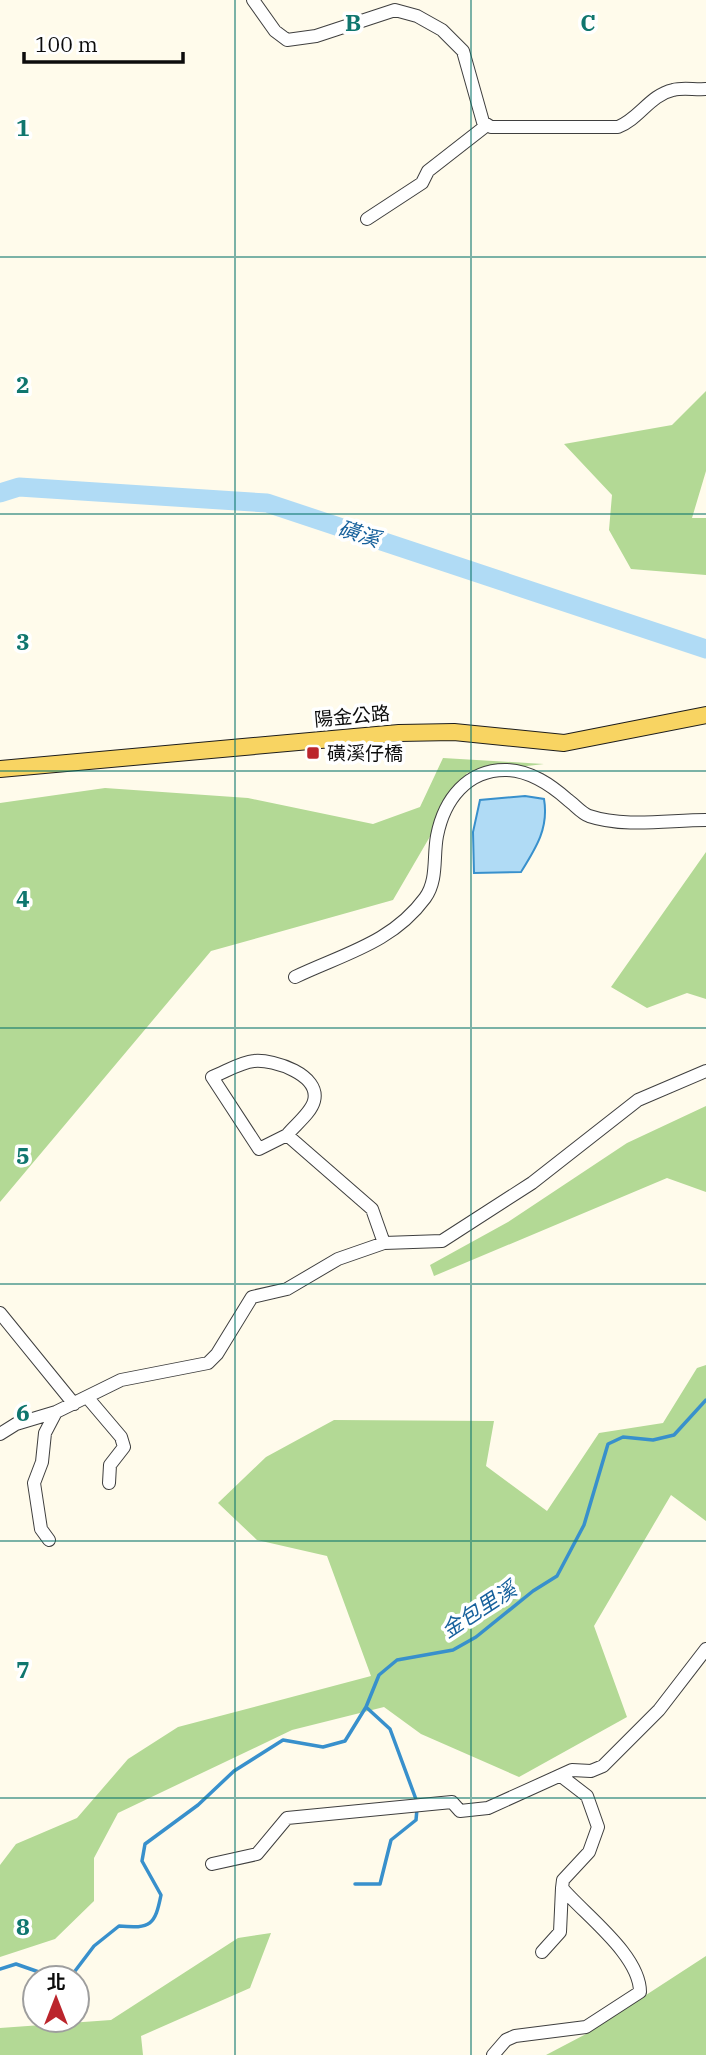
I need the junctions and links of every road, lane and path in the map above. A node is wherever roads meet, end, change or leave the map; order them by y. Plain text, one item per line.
1 (253, 0) edge
2 (706, 89) edge
3 (487, 125) junction
4 (367, 219) dead end
5 (706, 715) edge
6 (0, 769) edge
7 (706, 820) edge
8 (295, 977) dead end
9 (706, 1071) edge
10 (287, 1135) junction
11 (384, 1243) junction
12 (0, 1312) edge
13 (87, 1397) junction
14 (74, 1404) junction
15 (56, 1412) junction
16 (0, 1434) edge
17 (109, 1483) dead end
18 (48, 1540) dead end
19 (706, 1649) edge
20 (561, 1776) junction
21 (212, 1864) dead end
22 (562, 1888) junction
23 (542, 1952) dead end
24 (493, 2055) edge

1 - 3 street
2 - 3 street
3 - 4 street
5 - 6 main road, 陽金公路
7 - 8 street
9 - 11 street
10 - 10 street
10 - 11 street
11 - 13 street
12 - 14 street
13 - 14 street
13 - 17 street
14 - 15 street
15 - 16 street
15 - 18 street
19 - 20 street
20 - 21 street
20 - 22 street
22 - 23 street
22 - 24 street

